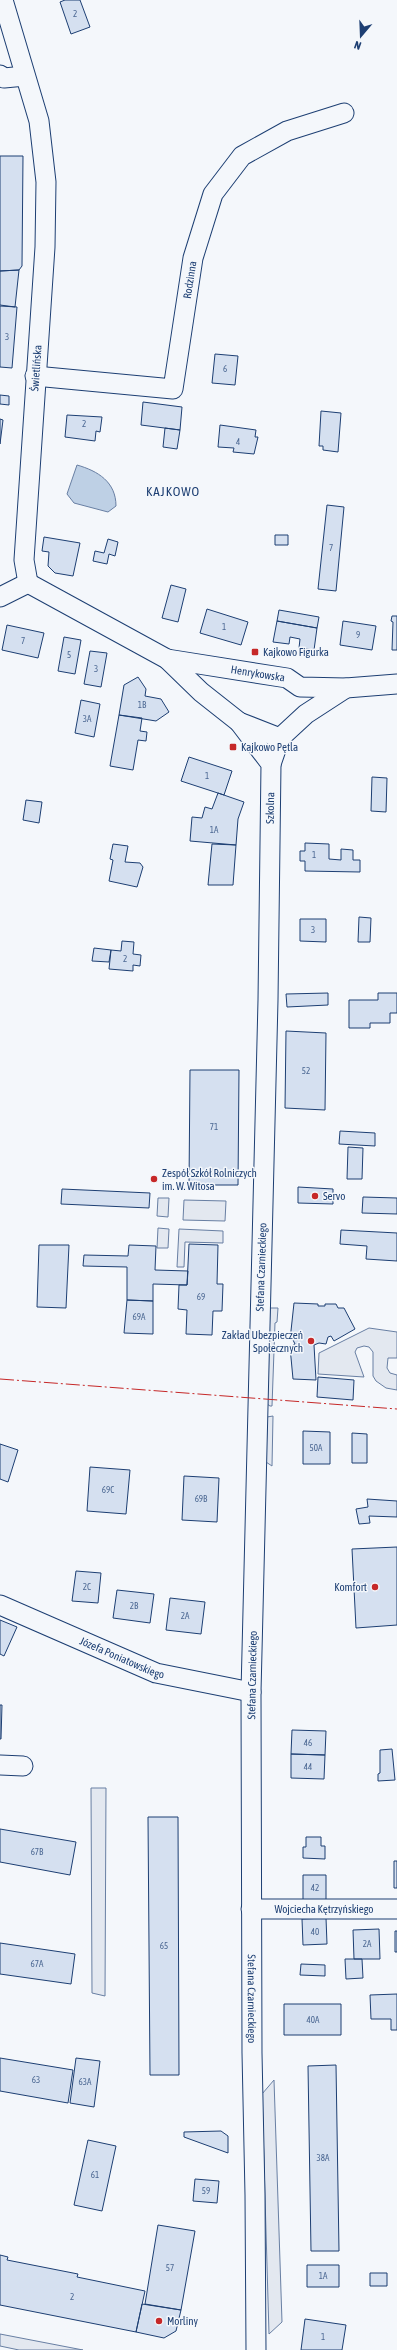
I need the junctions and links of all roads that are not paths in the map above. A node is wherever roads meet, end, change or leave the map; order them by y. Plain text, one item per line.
1 (3, 0) edge
2 (0, 75) edge
3 (25, 76) junction
4 (344, 113) dead end
5 (35, 376) junction
6 (28, 583) junction
7 (0, 597) edge
8 (167, 659) junction
9 (218, 666) junction
10 (397, 684) edge
11 (300, 687) junction
12 (346, 688) junction
13 (201, 692) junction
14 (306, 714) junction
15 (239, 722) junction
16 (280, 738) junction
17 (271, 764) junction
18 (268, 1000) joint
19 (0, 1605) edge
20 (251, 1692) junction
21 (0, 1765) edge
22 (24, 1766) dead end
23 (251, 1909) junction
24 (397, 1909) edge
25 (256, 2350) edge

1 - 3 street, Świetlińska
2 - 3 street
3 - 5 street, Świetlińska
4 - 5 street, Rodzinna
5 - 6 street, Świetlińska
6 - 7 street
6 - 8 street
8 - 9 street, Henrykowska
8 - 13 street
9 - 11 street, Henrykowska
9 - 13 street
10 - 12 street, Henrykowska
11 - 12 street, Henrykowska
11 - 14 street
12 - 14 street, Henrykowska
13 - 15 street
14 - 16 street, Henrykowska
15 - 16 street
15 - 17 street
16 - 17 street, Henrykowska
17 - 18 street, Szkolna
18 - 20 street, Stefana Czarnieckiego
19 - 20 street, Józefa Poniatowskiego
20 - 23 street, Stefana Czarnieckiego
21 - 22 street
23 - 24 street, Wojciecha Kętrzyńskiego
23 - 25 street, Stefana Czarnieckiego

